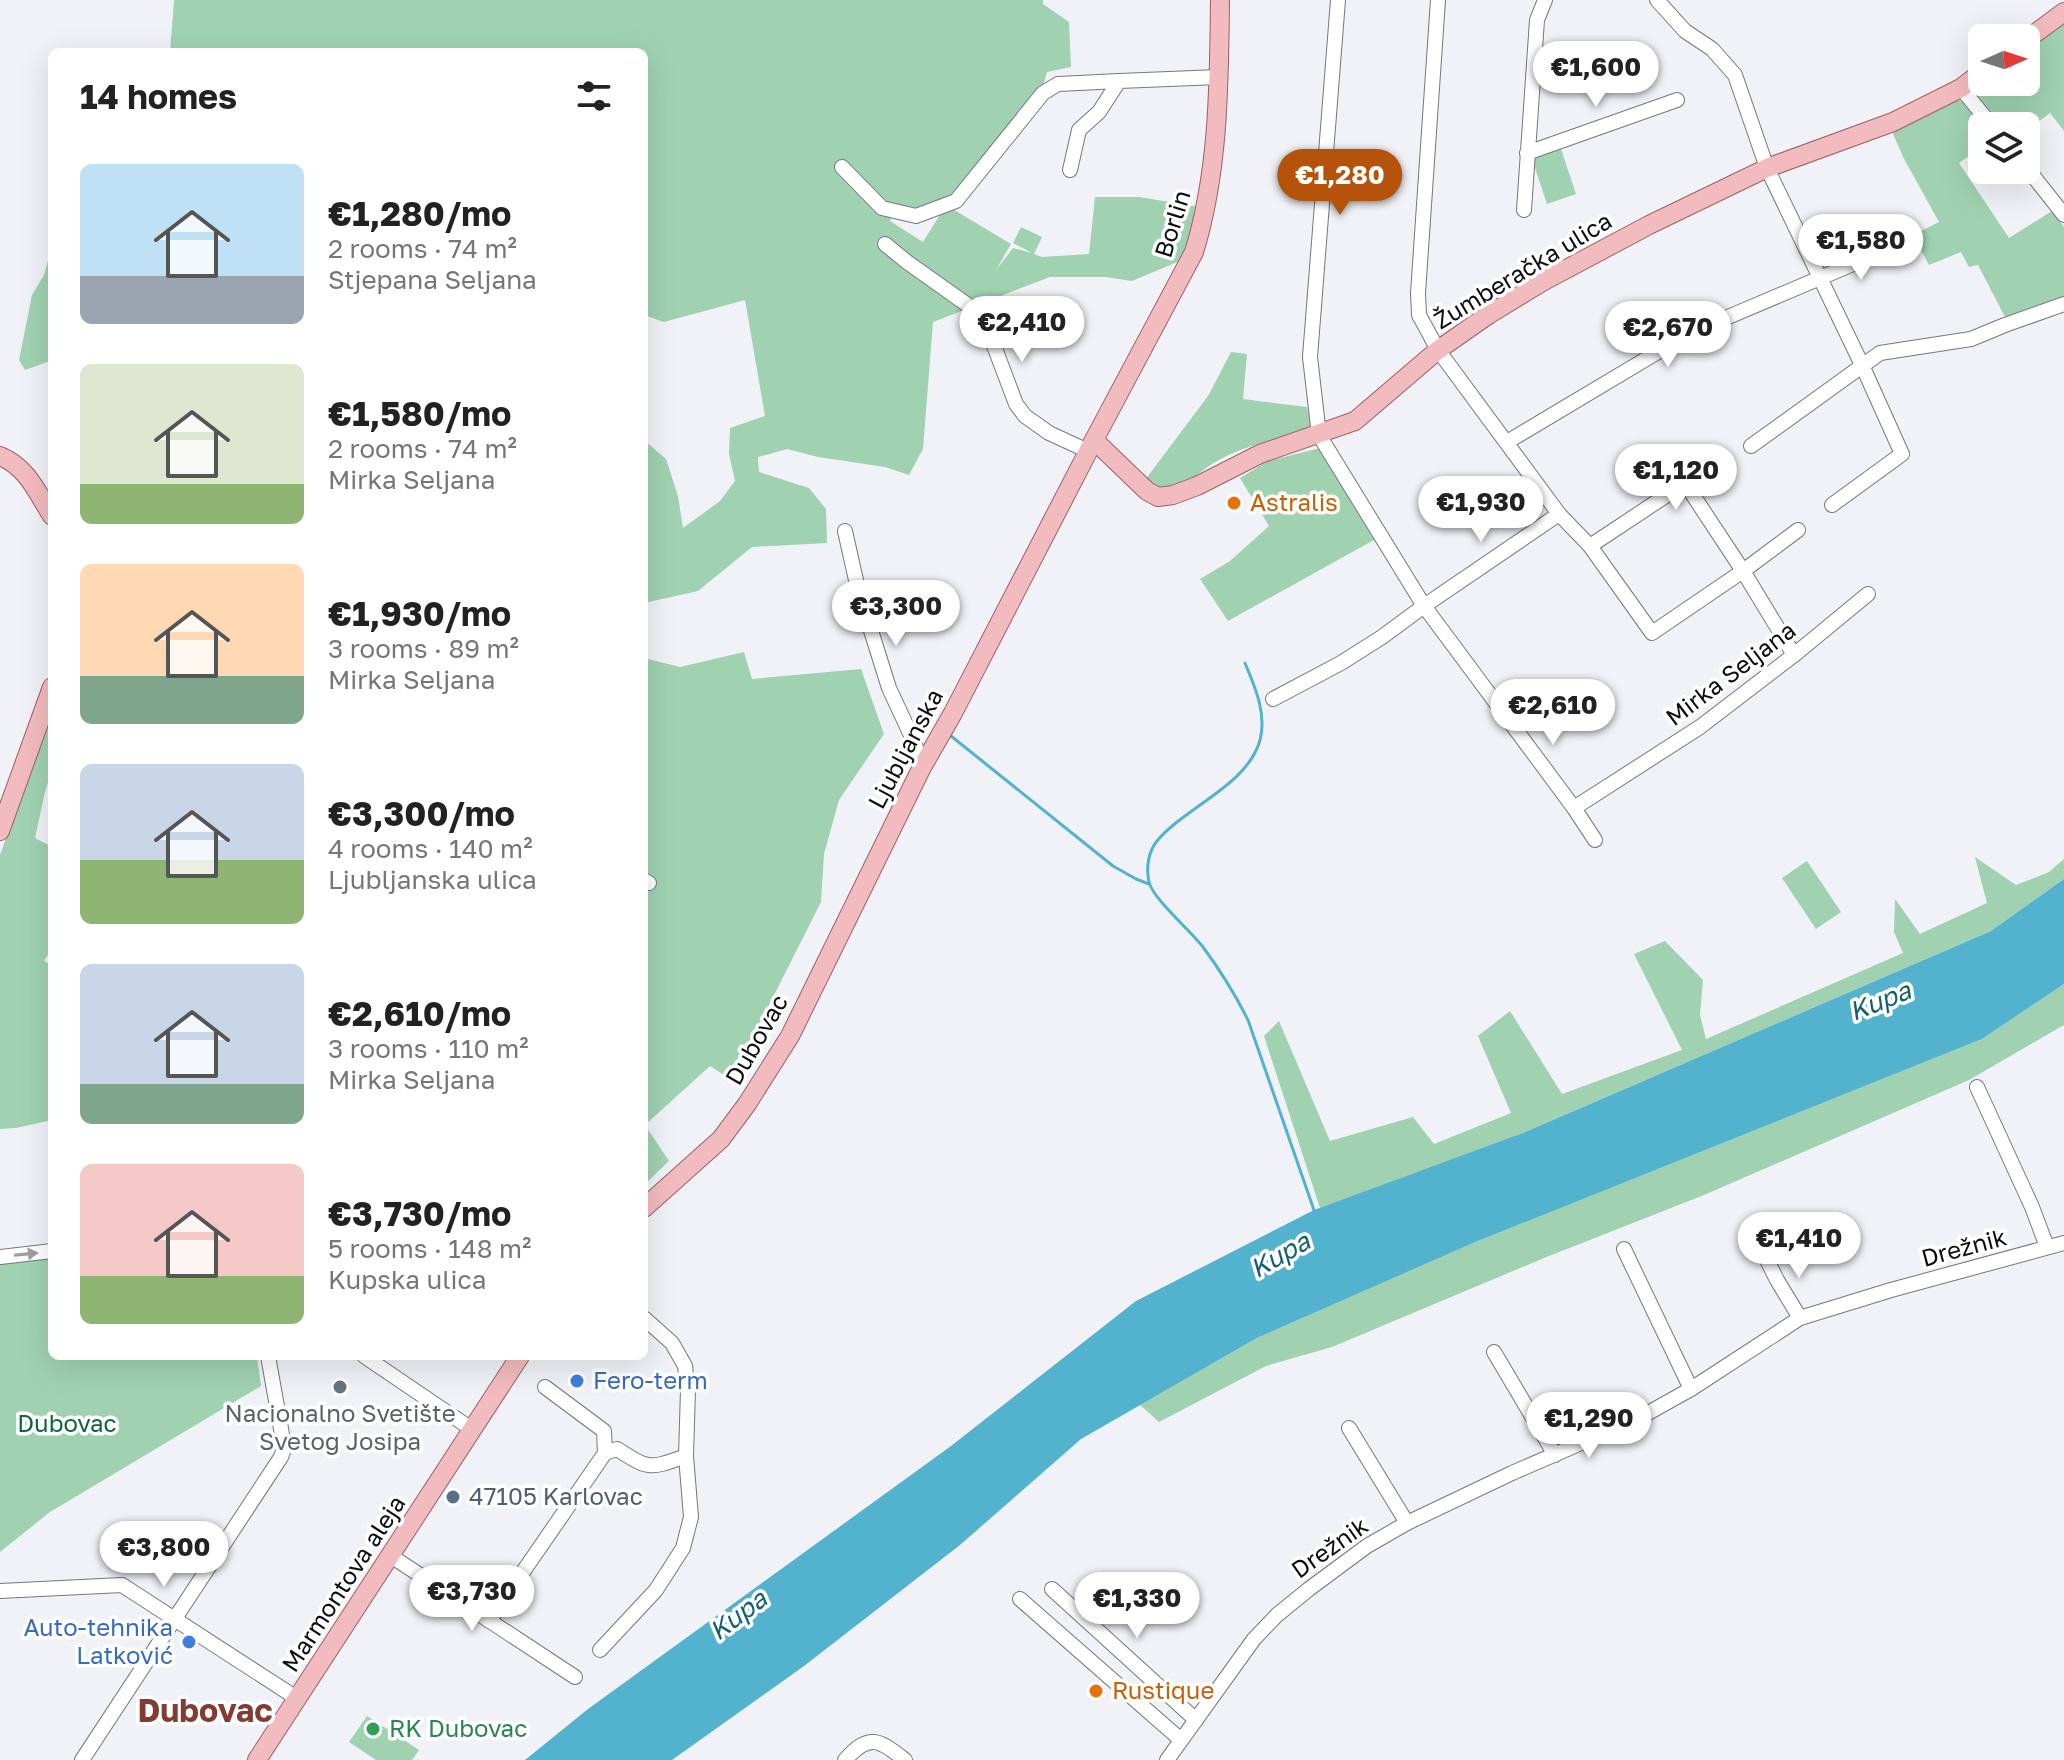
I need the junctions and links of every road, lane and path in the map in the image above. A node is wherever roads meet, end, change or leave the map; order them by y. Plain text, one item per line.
1 (1220, 0) edge
2 (1338, 0) edge
3 (1438, 0) edge
4 (1545, 0) edge
5 (1657, 0) edge
6 (2064, 12) edge
7 (2040, 30) edge
8 (1219, 77) junction
9 (1119, 81) junction
10 (1968, 83) edge
11 (1961, 88) junction
12 (1677, 100) dead end
13 (1981, 112) edge
14 (1527, 153) junction
15 (842, 167) dead end
16 (1767, 168) junction
17 (1070, 170) dead end
18 (2039, 184) edge
19 (1524, 210) dead end
20 (2064, 215) edge
21 (885, 244) dead end
22 (1886, 250) dead end
23 (1820, 278) junction
24 (2064, 304) edge
25 (1438, 350) junction
26 (1862, 365) junction
27 (1319, 435) junction
28 (1507, 442) junction
29 (1091, 446) junction
30 (1751, 446) dead end
31 (0, 456) edge
32 (1832, 505) dead end
33 (48, 510) edge
34 (1559, 514) junction
35 (1798, 530) dead end
36 (845, 531) dead end
37 (1590, 546) junction
38 (1743, 571) junction
39 (1868, 594) dead end
40 (1424, 606) junction
41 (1794, 655) junction
42 (48, 698) edge
43 (1273, 699) dead end
44 (921, 769) junction
45 (1574, 808) junction
46 (0, 831) edge
47 (1595, 840) dead end
48 (872, 867) joint
49 (1977, 1087) dead end
50 (648, 1204) edge
51 (2064, 1243) edge
52 (2047, 1247) junction
53 (1624, 1249) dead end
54 (48, 1251) edge
55 (0, 1257) edge
56 (1766, 1258) dead end
57 (1800, 1318) junction
58 (648, 1322) edge
59 (1494, 1352) dead end
60 (269, 1360) edge
61 (370, 1360) edge
62 (517, 1360) edge
63 (545, 1387) dead end
64 (1691, 1389) junction
65 (1349, 1428) dead end
66 (473, 1430) junction
67 (605, 1453) junction
68 (1555, 1455) junction
69 (686, 1456) junction
70 (1407, 1523) junction
71 (391, 1556) junction
72 (1052, 1589) dead end
73 (0, 1591) edge
74 (1020, 1599) dead end
75 (174, 1618) junction
76 (489, 1621) junction
77 (600, 1650) dead end
78 (575, 1677) dead end
79 (298, 1699) junction
80 (1196, 1720) junction
81 (1181, 1740) junction
82 (82, 1760) edge
83 (257, 1760) edge
84 (845, 1760) edge
85 (905, 1760) edge
86 (1167, 1760) edge

1 - 8 main road, Borlin
2 - 27 street
3 - 25 street
4 - 14 street
5 - 16 street
6 - 7 main road
8 - 9 street
8 - 29 main road, Borlin
9 - 15 street
9 - 17 street
10 - 11 main road, Žumberačka ulica
11 - 13 street
11 - 16 main road, Žumberačka ulica
12 - 14 street
14 - 19 street
16 - 23 street
16 - 25 main road, Žumberačka ulica
18 - 20 street
21 - 29 street
22 - 23 street
23 - 26 street
23 - 28 street
24 - 26 street
25 - 27 main road, Žumberačka ulica
25 - 28 street
26 - 30 street
26 - 32 street
27 - 29 main road, Žumberačka ulica
27 - 40 street
28 - 34 street
29 - 44 main road, Ljubljanska
31 - 33 main road
34 - 37 street
34 - 40 street
35 - 38 street
36 - 44 street
37 - 38 street
37 - 38 street
38 - 41 street
39 - 41 street, Mirka Seljana
40 - 43 street
40 - 45 street
41 - 45 street, Mirka Seljana
42 - 46 main road
44 - 48 main road, Ljubljanska
45 - 47 street
48 - 50 main road, Dubovac
49 - 52 street, Drežnik
51 - 52 street, Drežnik
52 - 57 street, Drežnik
53 - 64 street
55 -> 54 street
56 - 57 street
57 - 64 street, Drežnik
58 - 69 street
59 - 68 street
60 - 75 street
61 - 66 street
62 - 66 main road
63 - 67 street
64 - 68 street, Drežnik
65 - 70 street
66 - 71 main road, Marmontova aleja
67 - 69 street
67 - 76 street
68 - 70 street, Drežnik
69 - 77 street
70 - 80 street, Drežnik
71 - 76 street
71 - 79 main road, Marmontova aleja
72 - 80 street
73 - 75 street
74 - 81 street
75 - 79 street
75 - 82 street
76 - 78 street
79 - 83 main road, Marmontova aleja
80 - 81 street, Drežnik
81 - 86 street, Drežnik
84 - 85 street

